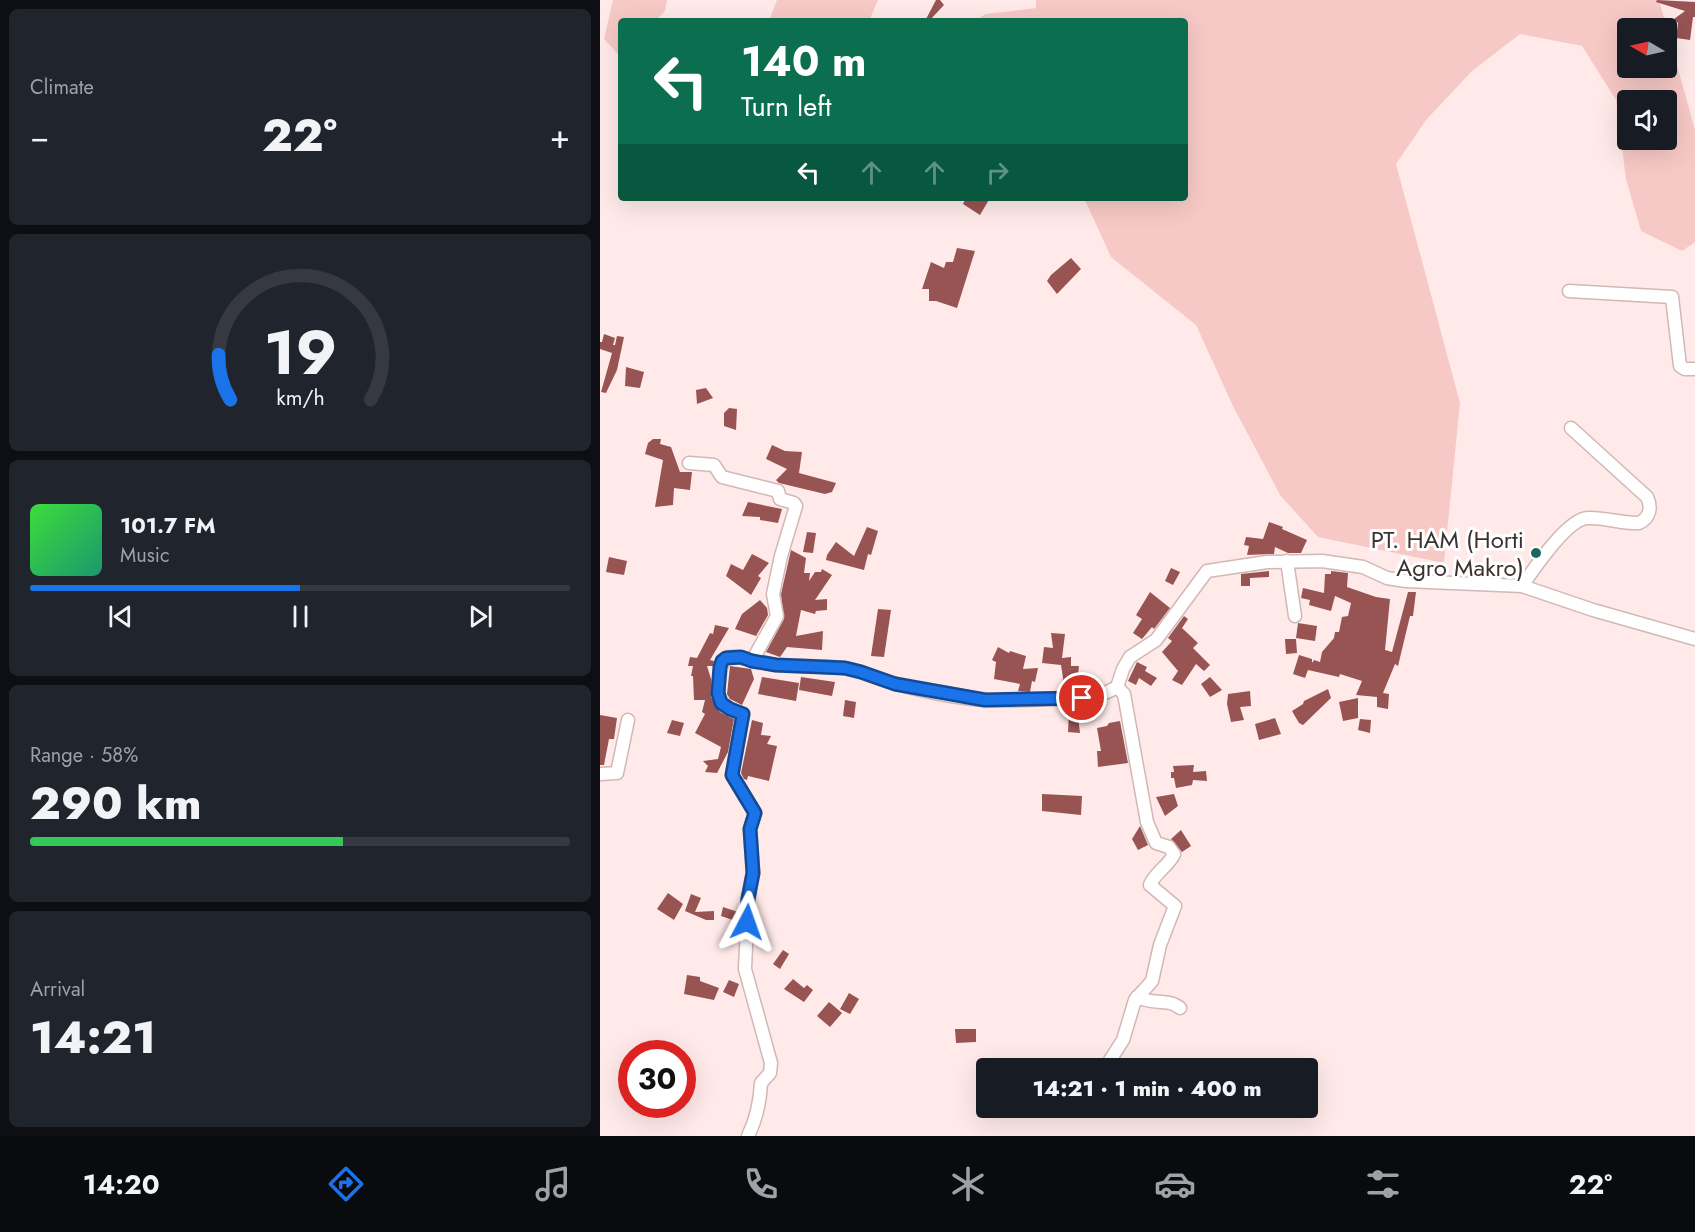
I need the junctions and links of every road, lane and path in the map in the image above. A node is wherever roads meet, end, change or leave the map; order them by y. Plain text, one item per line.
1 (1569, 291) dead end
2 (1695, 369) edge
3 (1571, 428) dead end
4 (688, 463) dead end
5 (1287, 561) junction
6 (1522, 586) junction
7 (1295, 616) dead end
8 (1695, 639) edge
9 (752, 661) junction
10 (1118, 687) junction
11 (628, 720) dead end
12 (600, 774) edge
13 (1137, 997) junction
14 (1180, 1008) dead end
15 (1111, 1058) edge
16 (748, 1136) edge

1 - 2 street
3 - 6 street
4 - 9 street
5 - 6 street
5 - 7 street
5 - 10 street
6 - 8 street
9 - 10 street
9 - 16 street
10 - 13 street
11 - 12 street
13 - 14 street
13 - 15 street

